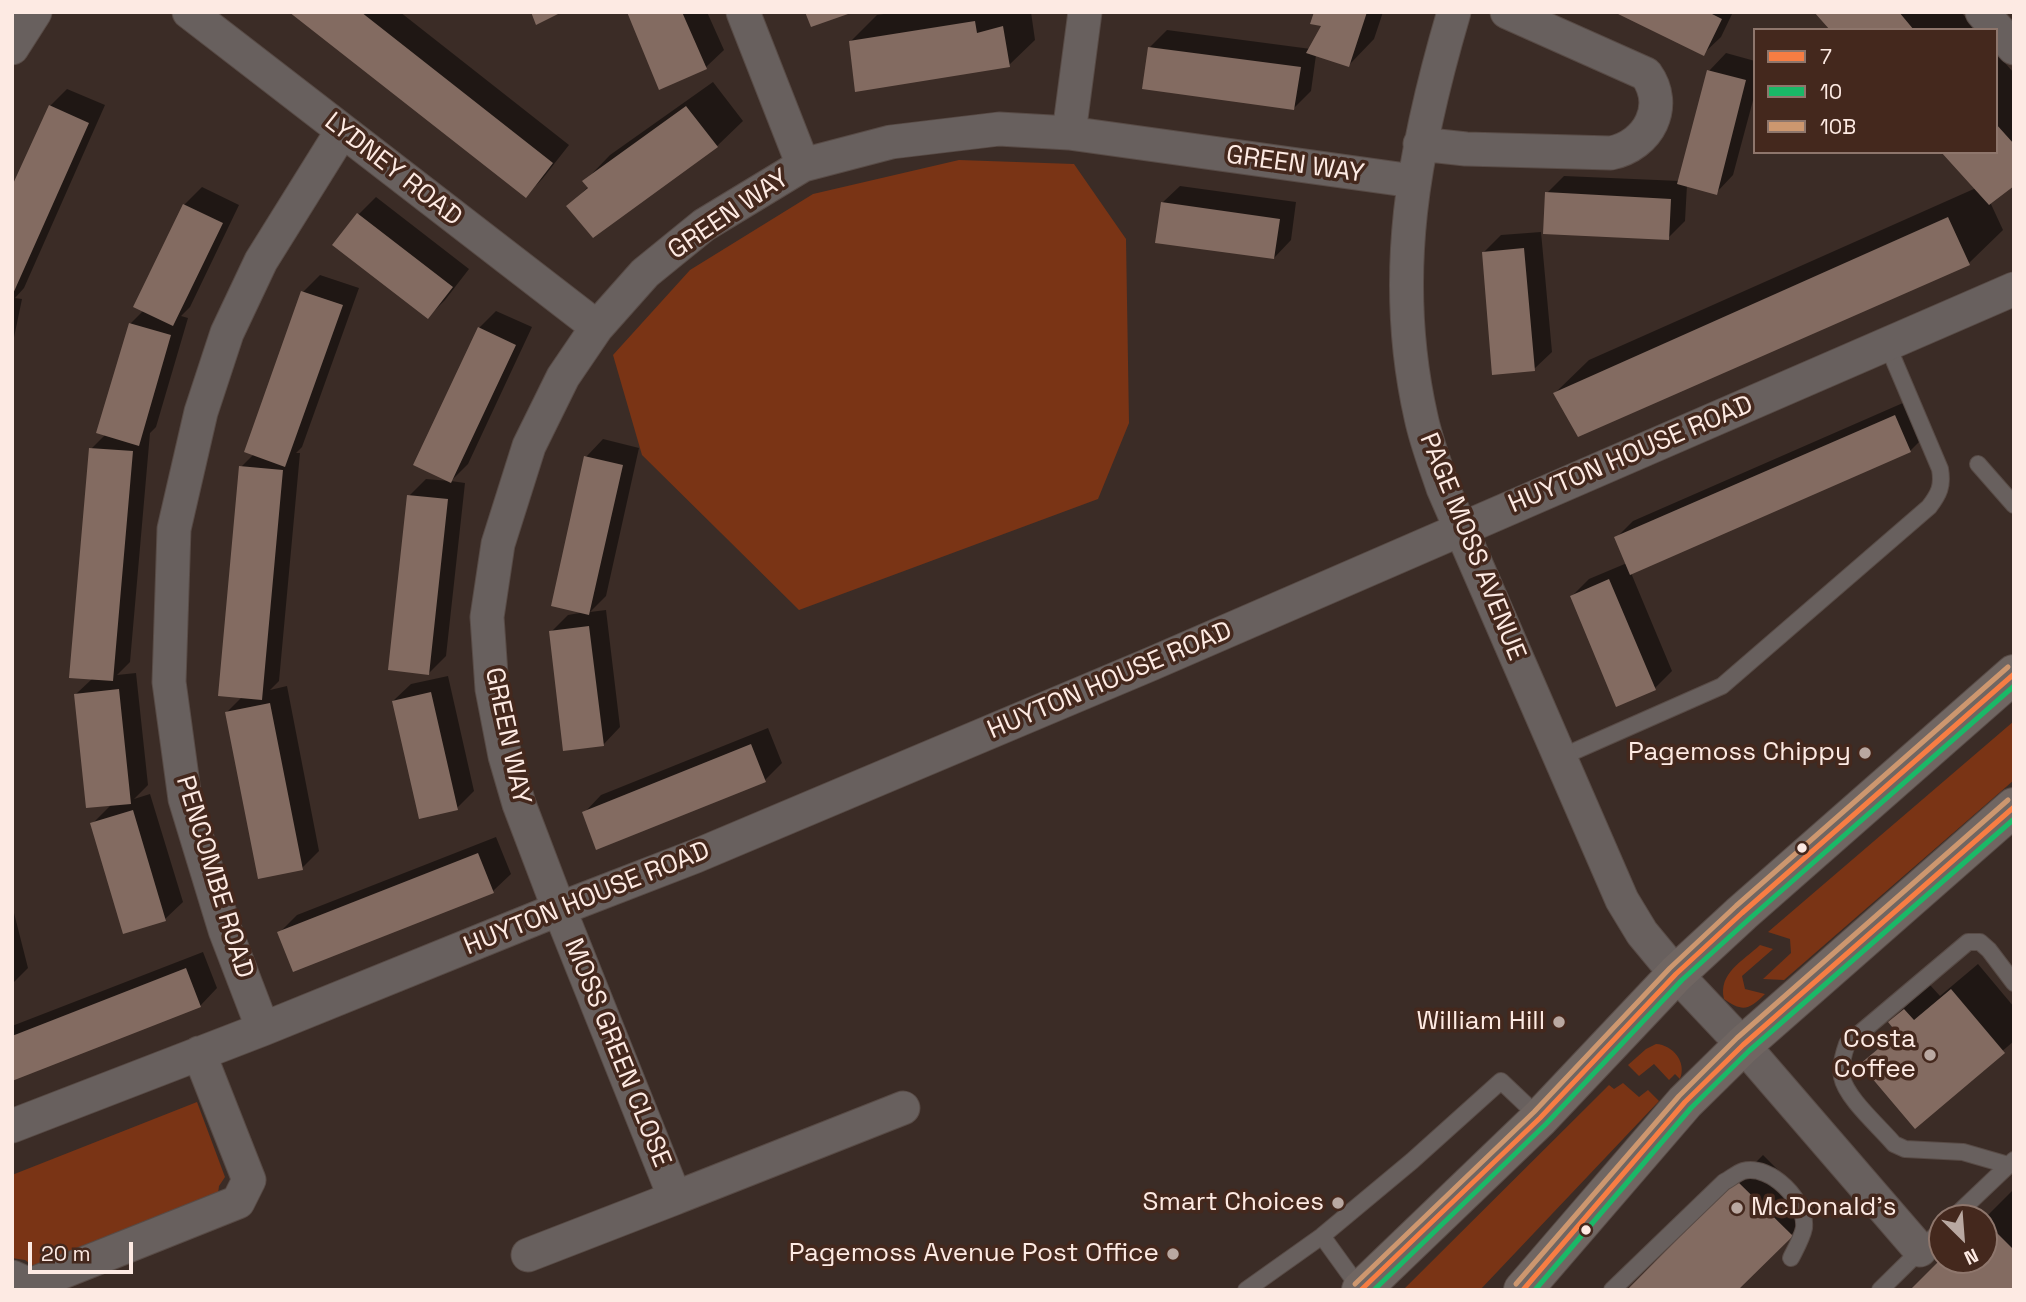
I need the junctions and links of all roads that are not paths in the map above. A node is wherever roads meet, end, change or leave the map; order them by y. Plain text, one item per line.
1 (35, 12) edge
2 (189, 12) edge
3 (743, 12) edge
4 (1085, 12) edge
5 (1454, 12) edge
6 (1507, 12) edge
7 (1982, 12) edge
8 (1996, 28) edge
9 (1998, 30) edge
10 (12, 48) edge
11 (2014, 48) edge
12 (342, 131) junction
13 (1069, 133) junction
14 (1420, 144) junction
15 (803, 165) junction
16 (1413, 181) junction
17 (2014, 289) edge
18 (597, 327) junction
19 (1887, 344) junction
20 (1978, 464) dead end
21 (2014, 505) edge
22 (1460, 530) junction
23 (2014, 674) edge
24 (1559, 758) junction
25 (2014, 807) edge
26 (559, 909) junction
27 (1676, 974) junction
28 (2014, 983) edge
29 (263, 1029) junction
30 (1743, 1045) junction
31 (199, 1053) junction
32 (903, 1108) dead end
33 (1540, 1118) junction
34 (12, 1126) edge
35 (2011, 1163) edge
36 (675, 1198) junction
37 (1968, 1204) edge
38 (1322, 1236) junction
39 (1928, 1237) edge
40 (1928, 1243) edge
41 (528, 1255) dead end
42 (1791, 1258) dead end
43 (12, 1278) edge
44 (1246, 1290) edge
45 (1361, 1290) edge
46 (1523, 1290) edge
47 (1612, 1290) edge
48 (1880, 1290) edge

1 - 10 street
2 - 12 street, LYDNEY ROAD
3 - 15 street
4 - 13 street
5 - 14 street, PAGE MOSS AVENUE
6 - 14 street
7 - 8 street
9 - 11 street
12 - 18 street, LYDNEY ROAD
12 - 29 street, PENCOMBE ROAD
13 - 15 street, GREEN WAY
13 - 16 street, GREEN WAY
14 - 16 street, PAGE MOSS AVENUE
15 - 18 street, GREEN WAY
16 - 22 street, PAGE MOSS AVENUE
17 - 19 street, HUYTON HOUSE ROAD
18 - 26 street, GREEN WAY
19 - 22 street, HUYTON HOUSE ROAD
19 - 24 lane
20 - 21 lane
22 - 24 street, PAGE MOSS AVENUE
22 - 26 street, HUYTON HOUSE ROAD
23 - 27 highway
24 - 27 street, PAGE MOSS AVENUE
25 - 30 highway
26 - 29 street, HUYTON HOUSE ROAD
26 - 36 street, MOSS GREEN CLOSE
27 - 30 street, PAGE MOSS AVENUE
27 - 33 highway
28 - 35 lane
29 - 31 street, HUYTON HOUSE ROAD
30 - 39 street, PAGE MOSS AVENUE
30 - 46 highway
31 - 34 street, HUYTON HOUSE ROAD
31 - 43 street
32 - 36 street, MOSS GREEN CLOSE
33 - 38 lane
33 - 45 highway
35 - 37 lane
36 - 41 street, MOSS GREEN CLOSE
38 - 44 lane
38 - 45 lane
40 - 48 lane
42 - 47 lane

